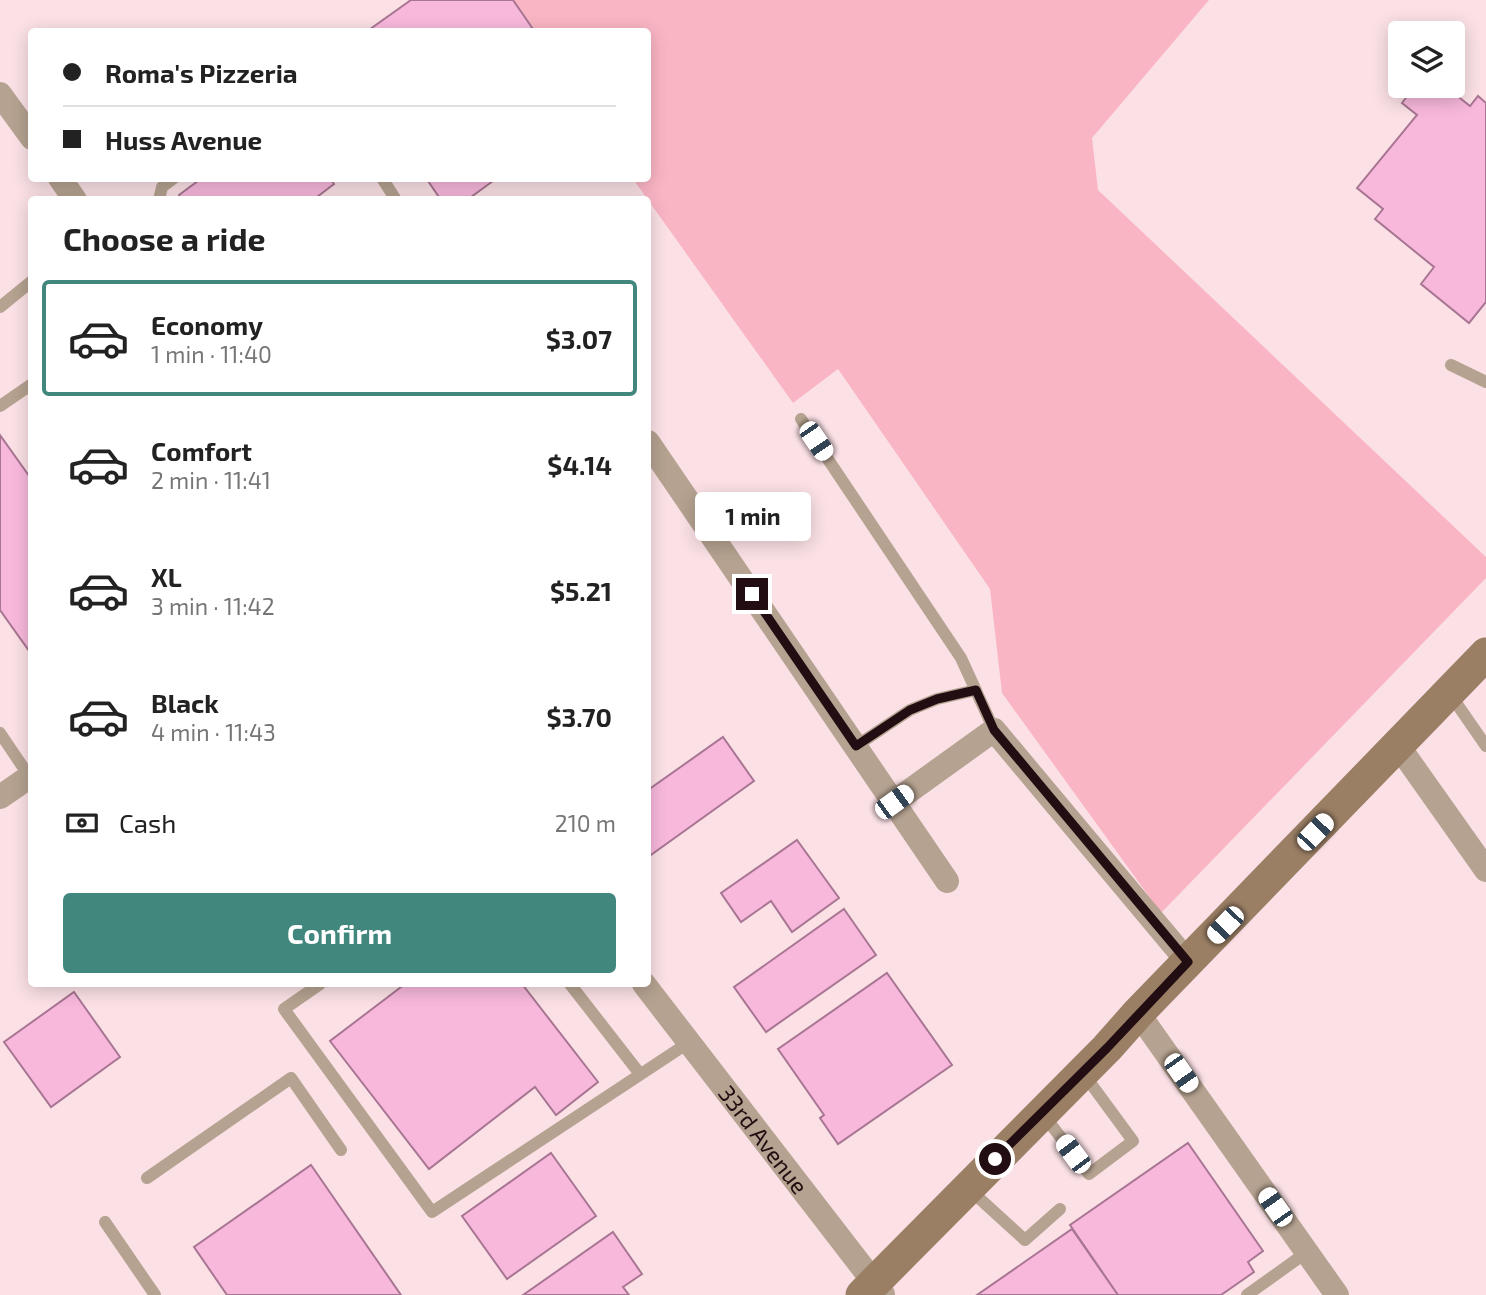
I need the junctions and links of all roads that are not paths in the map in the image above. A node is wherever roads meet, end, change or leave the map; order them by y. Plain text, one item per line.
1 (0, 94) edge
2 (28, 132) edge
3 (169, 182) edge
4 (160, 196) edge
5 (28, 284) edge
6 (0, 307) edge
7 (1451, 365) dead end
8 (1486, 382) edge
9 (28, 387) edge
10 (0, 406) edge
11 (801, 419) dead end
12 (651, 446) edge
13 (1486, 654) edge
14 (976, 690) junction
15 (1450, 693) junction
16 (994, 730) junction
17 (0, 733) edge
18 (856, 746) junction
19 (1486, 746) edge
20 (1399, 747) junction
21 (28, 773) edge
22 (28, 777) edge
23 (0, 797) edge
24 (894, 802) junction
25 (1483, 860) edge
26 (947, 881) dead end
27 (1188, 962) junction
28 (316, 987) edge
29 (572, 987) edge
30 (646, 987) edge
31 (1138, 1013) junction
32 (688, 1043) junction
33 (1082, 1073) junction
34 (640, 1074) junction
35 (1042, 1113) junction
36 (341, 1150) dead end
37 (147, 1178) dead end
38 (968, 1187) junction
39 (1060, 1209) dead end
40 (105, 1222) dead end
41 (1307, 1252) junction
42 (873, 1291) edge
43 (155, 1295) edge
44 (1247, 1295) edge
45 (1337, 1295) edge

1 - 2 street
3 - 4 lane
5 - 6 lane
7 - 8 lane
9 - 10 lane
11 - 14 lane
12 - 18 street
13 - 15 main road
14 - 16 lane
14 - 18 lane
15 - 19 lane
15 - 20 main road
16 - 24 street
16 - 27 street
17 - 21 lane
18 - 24 street
20 - 25 street
20 - 27 main road
22 - 23 street
24 - 26 street
27 - 31 main road
28 - 34 lane
29 - 34 lane
30 - 32 street, 33rd Avenue
31 - 33 main road
31 - 41 street
32 - 34 lane
32 - 42 street, 33rd Avenue
33 - 35 main road
33 - 35 lane
35 - 38 main road
36 - 37 lane
38 - 39 lane
38 - 42 main road
40 - 43 lane
41 - 44 lane
41 - 45 street

